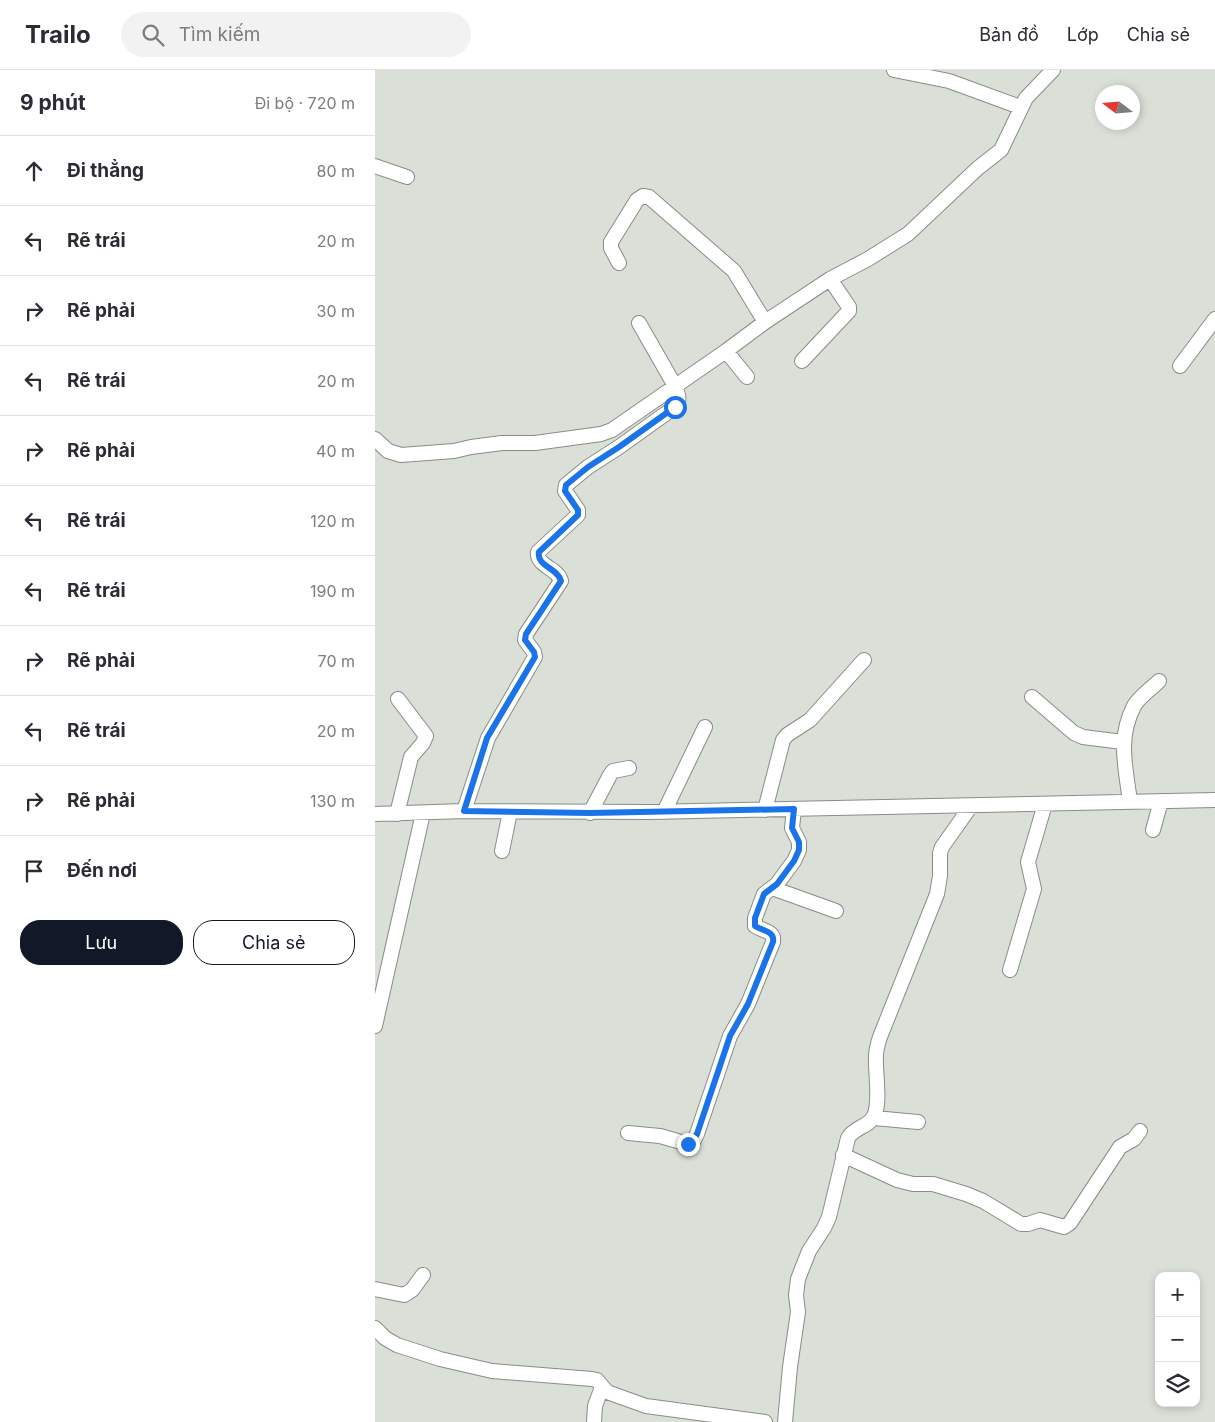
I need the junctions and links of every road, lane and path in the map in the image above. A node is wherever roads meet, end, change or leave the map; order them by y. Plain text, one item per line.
1 (894, 70) edge
2 (1053, 70) edge
3 (1020, 107) junction
4 (375, 166) edge
5 (407, 178) dead end
6 (619, 263) dead end
7 (830, 279) junction
8 (1215, 320) edge
9 (765, 322) junction
10 (639, 323) dead end
11 (729, 354) junction
12 (802, 361) dead end
13 (1179, 366) dead end
14 (747, 377) dead end
15 (677, 392) junction
16 (375, 439) edge
17 (864, 660) dead end
18 (1159, 681) dead end
19 (1032, 697) dead end
20 (398, 699) dead end
21 (705, 727) dead end
22 (1123, 742) junction
23 (629, 768) dead end
24 (1215, 800) edge
25 (1161, 801) junction
26 (1131, 802) junction
27 (1045, 804) junction
28 (971, 806) junction
29 (794, 809) junction
30 (765, 810) junction
31 (464, 811) junction
32 (510, 812) junction
33 (664, 812) junction
34 (423, 813) junction
35 (590, 813) junction
36 (375, 814) edge
37 (397, 814) junction
38 (1153, 830) dead end
39 (503, 851) dead end
40 (772, 888) junction
41 (836, 911) dead end
42 (1010, 970) dead end
43 (375, 1026) edge
44 (874, 1118) junction
45 (918, 1122) dead end
46 (1140, 1132) dead end
47 (628, 1133) dead end
48 (843, 1155) junction
49 (423, 1275) dead end
50 (375, 1289) edge
51 (375, 1328) edge
52 (602, 1387) junction
53 (682, 1417) edge
54 (595, 1422) edge
55 (765, 1422) edge
56 (785, 1422) edge

1 - 3 street
2 - 3 street
3 - 7 street
4 - 5 street
6 - 9 street
7 - 9 street
7 - 12 street
8 - 13 street
9 - 11 street
10 - 15 street
11 - 14 street
11 - 15 street
15 - 16 street
15 - 31 street
17 - 30 street
18 - 22 street
19 - 22 street
20 - 37 street
21 - 33 street
22 - 26 street
23 - 35 street
24 - 25 street
25 - 26 street
25 - 38 street
26 - 27 street
27 - 28 street
27 - 42 street
28 - 29 street
28 - 44 street
29 - 30 street
29 - 40 street
30 - 33 street
31 - 32 street
31 - 34 street
32 - 35 street
32 - 39 street
33 - 35 street
34 - 37 street
34 - 43 street
36 - 37 street
40 - 41 street
40 - 47 street
44 - 45 street
44 - 48 street
46 - 48 street
48 - 56 street
49 - 50 street
51 - 52 street
52 - 53 street
52 - 54 street
53 - 55 street

